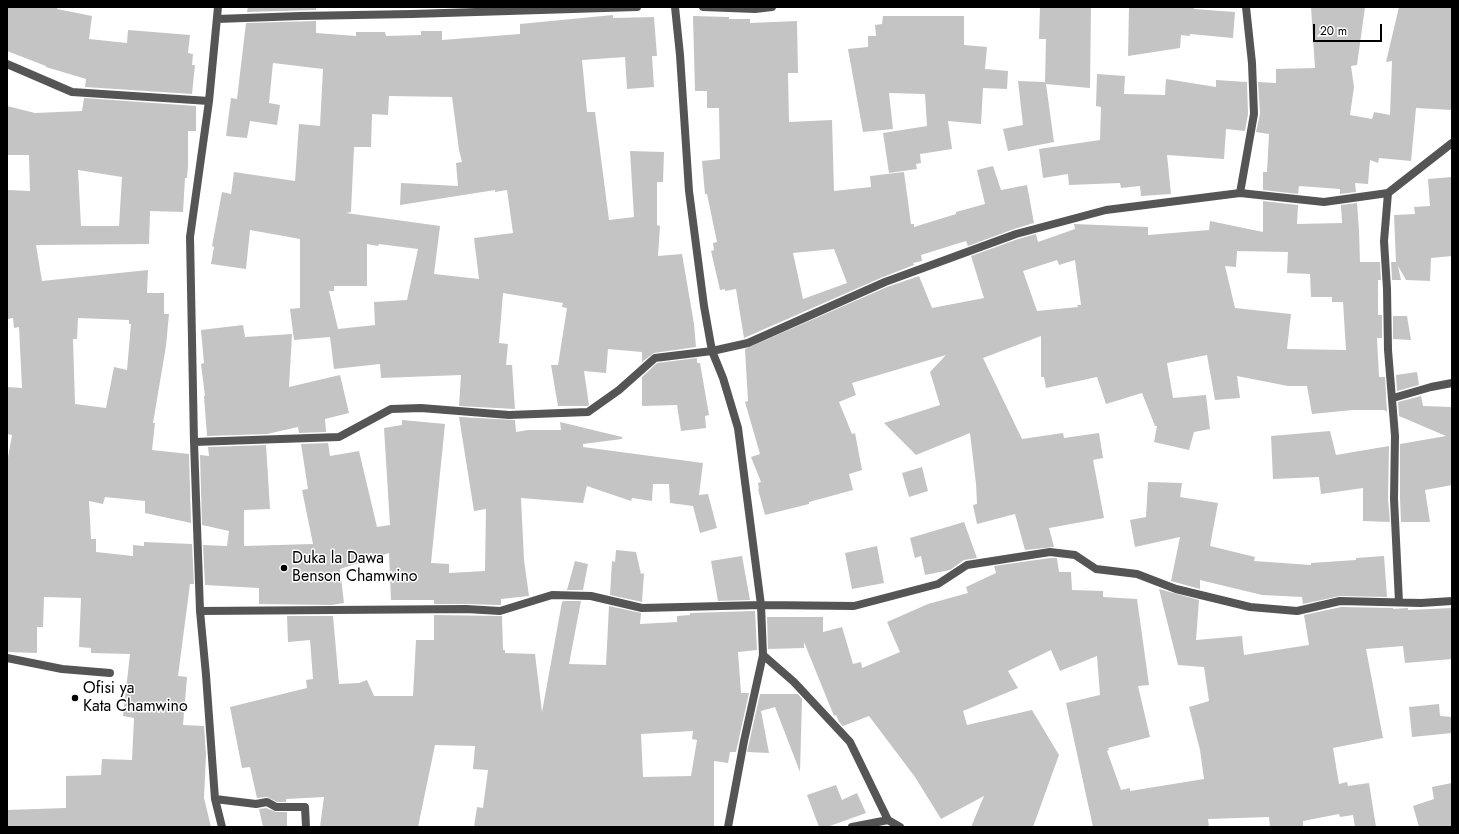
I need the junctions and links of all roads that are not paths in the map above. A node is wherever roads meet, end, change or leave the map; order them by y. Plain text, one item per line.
1 (218, 7) edge
2 (637, 7) edge
3 (675, 7) edge
4 (703, 7) edge
5 (772, 7) edge
6 (1246, 7) edge
7 (217, 19) junction
8 (7, 64) edge
9 (209, 101) junction
10 (1452, 144) edge
11 (1240, 193) junction
12 (1388, 193) junction
13 (712, 351) junction
14 (1452, 383) edge
15 (1392, 398) junction
16 (194, 442) junction
17 (1452, 601) edge
18 (1399, 602) junction
19 (761, 605) junction
20 (200, 611) junction
21 (763, 655) junction
22 (7, 658) edge
23 (110, 673) dead end
24 (215, 799) junction
25 (888, 820) junction
26 (222, 827) edge
27 (306, 827) edge
28 (728, 827) edge
29 (852, 827) edge
30 (900, 827) edge

1 - 7 street
2 - 7 street
3 - 13 street
4 - 5 street
6 - 11 street
7 - 9 street
8 - 9 street
9 - 16 street
10 - 12 street
11 - 12 street
11 - 13 street
12 - 15 street
13 - 16 street
13 - 19 street
14 - 15 street
15 - 18 street
16 - 20 street
17 - 18 street
18 - 19 street
19 - 20 street
19 - 21 street
20 - 24 street
21 - 25 street
21 - 28 street
22 - 23 street
24 - 26 street
24 - 27 street
25 - 29 street
25 - 30 street

